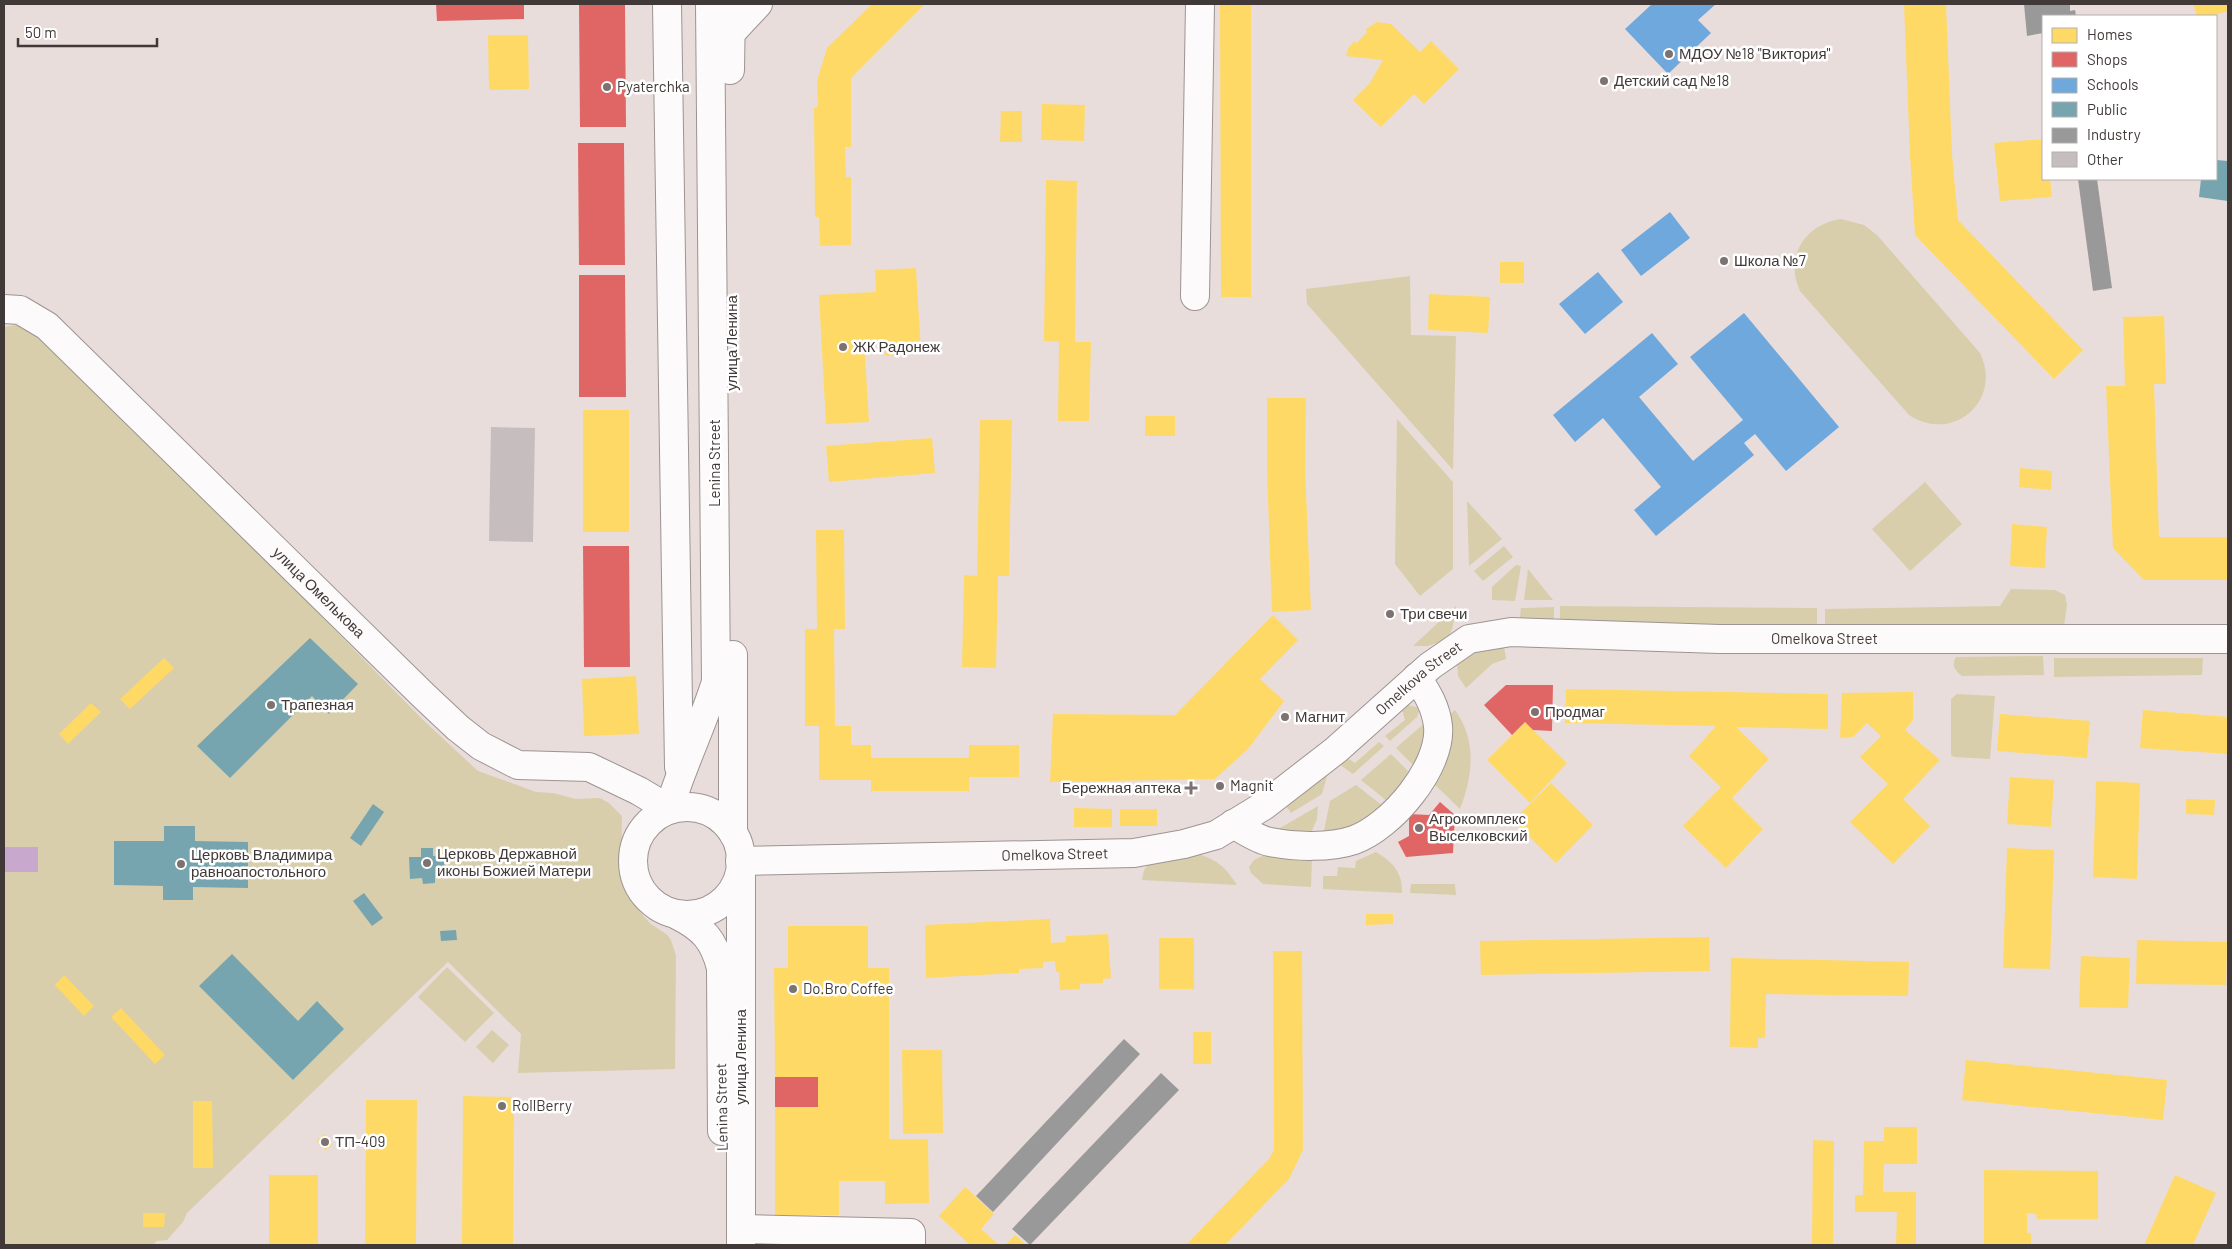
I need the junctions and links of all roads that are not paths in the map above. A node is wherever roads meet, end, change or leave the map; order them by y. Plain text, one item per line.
1 (667, 4) edge
2 (710, 4) edge
3 (731, 4) edge
4 (758, 4) edge
5 (1200, 4) edge
6 (729, 35) junction
7 (1196, 296) dead end
8 (4, 309) edge
9 (2228, 639) edge
10 (1418, 677) junction
11 (724, 683) junction
12 (679, 777) junction
13 (669, 810) junction
14 (1232, 824) junction
15 (733, 833) junction
16 (741, 864) junction
17 (677, 915) junction
18 (735, 1240) edge
19 (911, 1245) edge

1 - 12 street
2 - 11 street, Lenina Street
3 - 6 street, улица Ленина
4 - 6 street
5 - 7 street
6 - 11 street, улица Ленина
8 - 13 street, улица Омелькова
9 - 10 street, Omelkova Street
10 - 14 street, Omelkova Street
10 - 14 street
11 - 12 street
11 - 15 street
12 - 13 street
13 - 15 street
13 - 17 street
14 - 16 street, Omelkova Street
15 - 16 street
16 - 17 street
16 - 18 street, улица Ленина
17 - 18 street, Lenina Street
18 - 19 street

